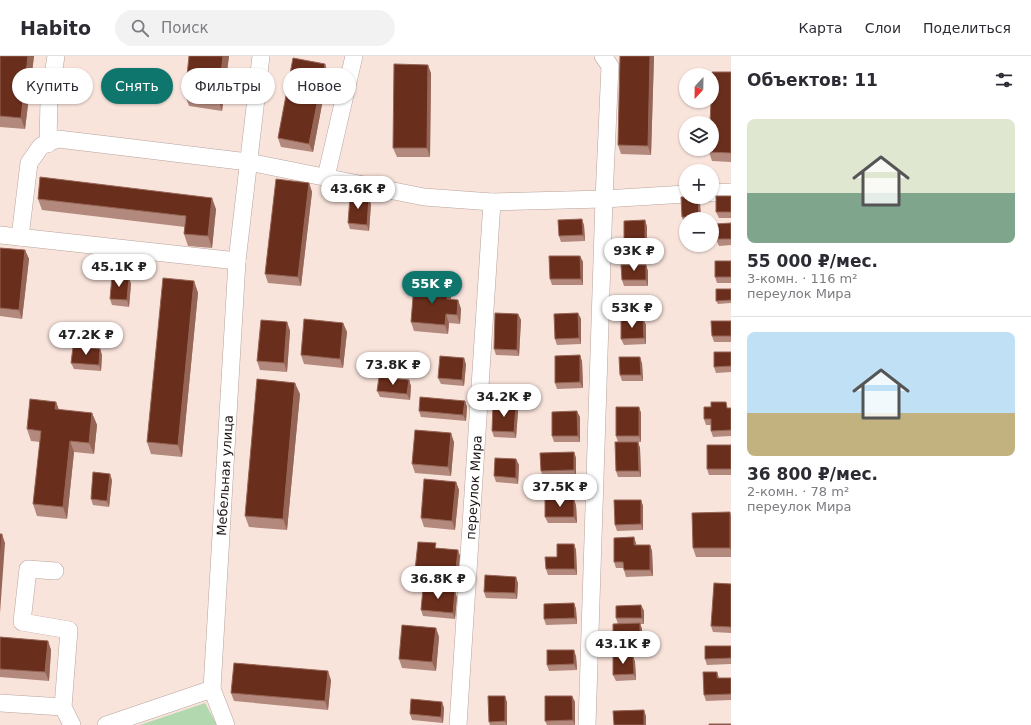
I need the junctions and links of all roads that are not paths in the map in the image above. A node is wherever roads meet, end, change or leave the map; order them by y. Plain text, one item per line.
1 (56, 56) edge
2 (261, 56) edge
3 (354, 56) edge
4 (603, 56) edge
5 (48, 144) junction
6 (248, 162) junction
7 (326, 178) junction
8 (731, 192) edge
9 (719, 193) edge
10 (679, 194) edge
11 (604, 199) junction
12 (492, 202) junction
13 (0, 235) edge
14 (20, 237) junction
15 (237, 261) junction
16 (55, 571) dead end
17 (212, 689) junction
18 (0, 703) edge
19 (63, 707) junction
20 (72, 725) edge
21 (106, 725) edge
22 (226, 725) edge
23 (458, 725) edge
24 (587, 725) edge

1 - 5 street
2 - 6 street, Мебельная улица
3 - 7 street
4 - 11 street
5 - 6 street
5 - 14 street
6 - 7 street
6 - 15 street, Мебельная улица
7 - 12 street
8 - 9 street
10 - 11 street
11 - 12 street
11 - 24 street
12 - 23 street, переулок Мира
13 - 14 street
14 - 15 street
15 - 17 street, Мебельная улица
16 - 19 street
17 - 21 street
17 - 22 street
18 - 19 street
19 - 20 street

